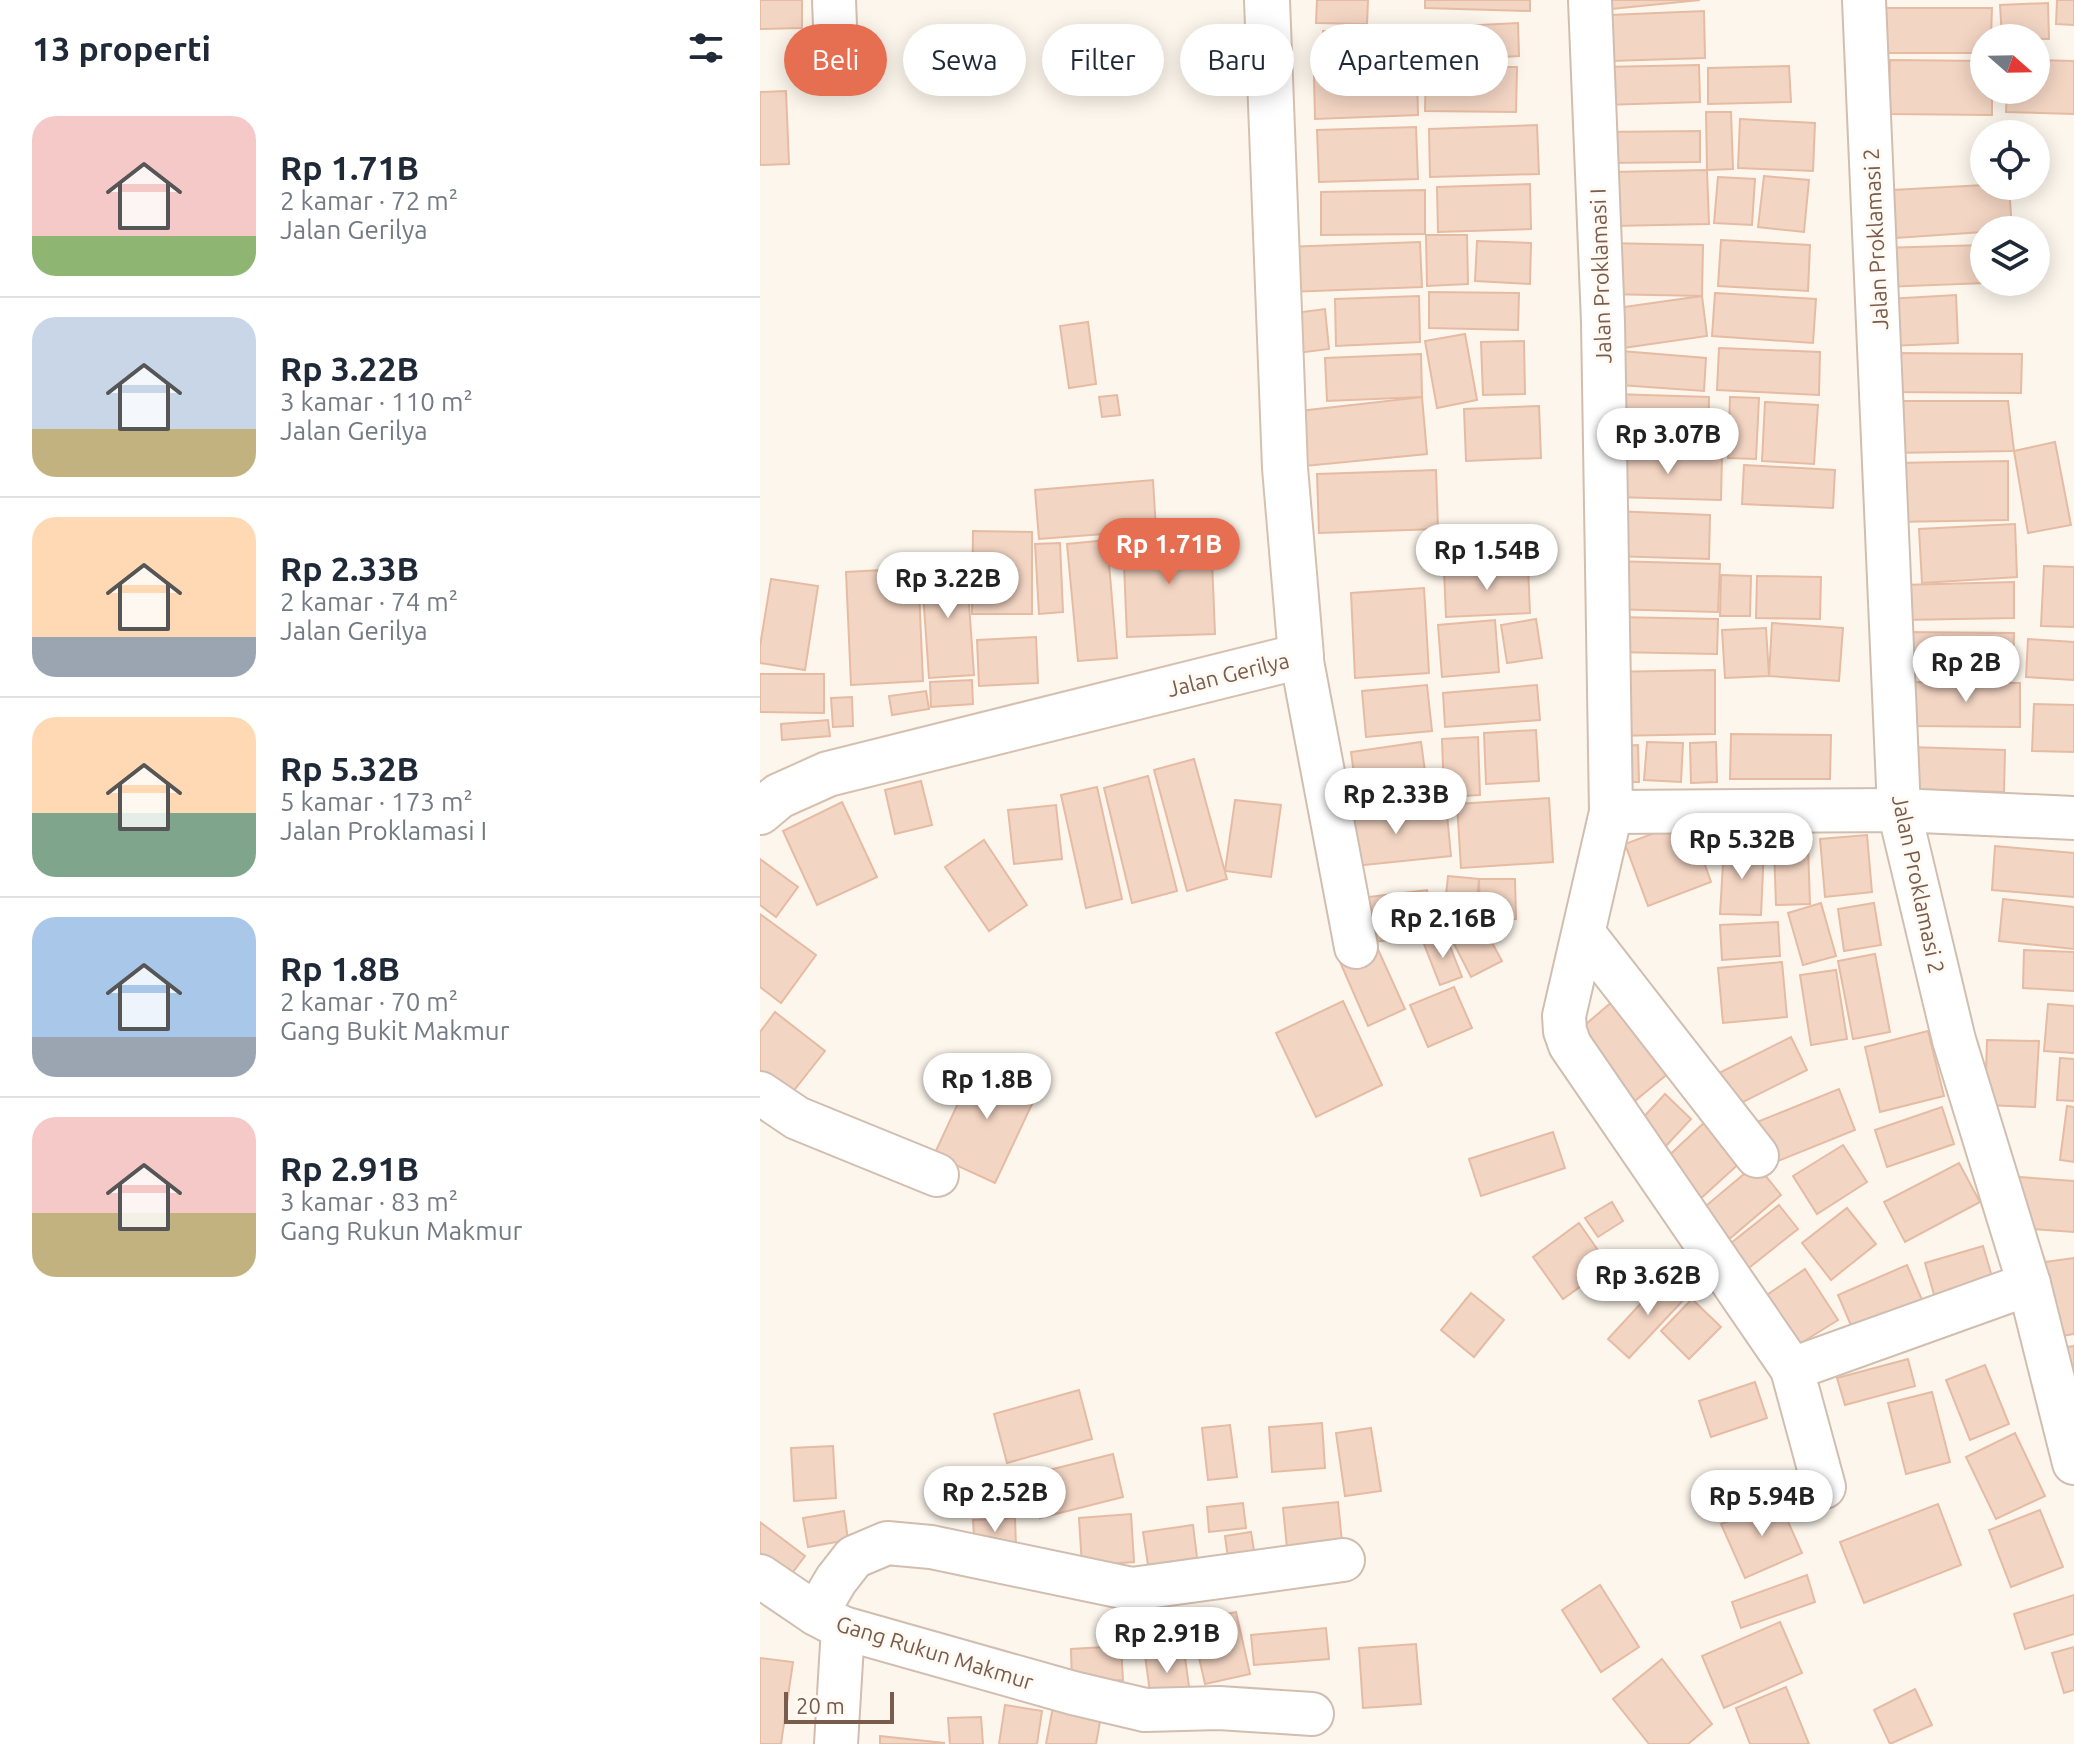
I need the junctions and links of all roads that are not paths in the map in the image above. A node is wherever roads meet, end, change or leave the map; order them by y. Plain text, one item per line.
1 (834, 0) edge
2 (1267, 0) edge
3 (1590, 0) edge
4 (1864, 0) edge
5 (835, 24) edge
6 (1301, 656) junction
7 (1899, 810) junction
8 (760, 812) edge
9 (1611, 812) junction
10 (2074, 818) edge
11 (1584, 934) junction
12 (1356, 947) dead end
13 (760, 1093) edge
14 (1757, 1156) dead end
15 (937, 1175) dead end
16 (2029, 1284) junction
17 (1792, 1369) junction
18 (2074, 1463) edge
19 (1824, 1487) dead end
20 (1343, 1560) dead end
21 (760, 1576) edge
22 (830, 1621) junction
23 (1312, 1714) dead end
24 (836, 1744) edge

1 - 5 street
2 - 6 street, Jalan Gerilya
3 - 9 street, Jalan Proklamasi I
4 - 7 street, Jalan Proklamasi 2
6 - 8 street, Jalan Gerilya
6 - 12 street
7 - 9 street
7 - 10 street
7 - 16 street, Jalan Proklamasi 2
9 - 11 street, Jalan Proklamasi I
11 - 14 street
11 - 17 street, Jalan Proklamasi I
13 - 15 street
16 - 17 street
16 - 18 street, Jalan Proklamasi 2
17 - 19 street, Jalan Proklamasi I
20 - 22 street
21 - 22 street, Gang Rukun Makmur
22 - 23 street, Gang Rukun Makmur
22 - 24 street

